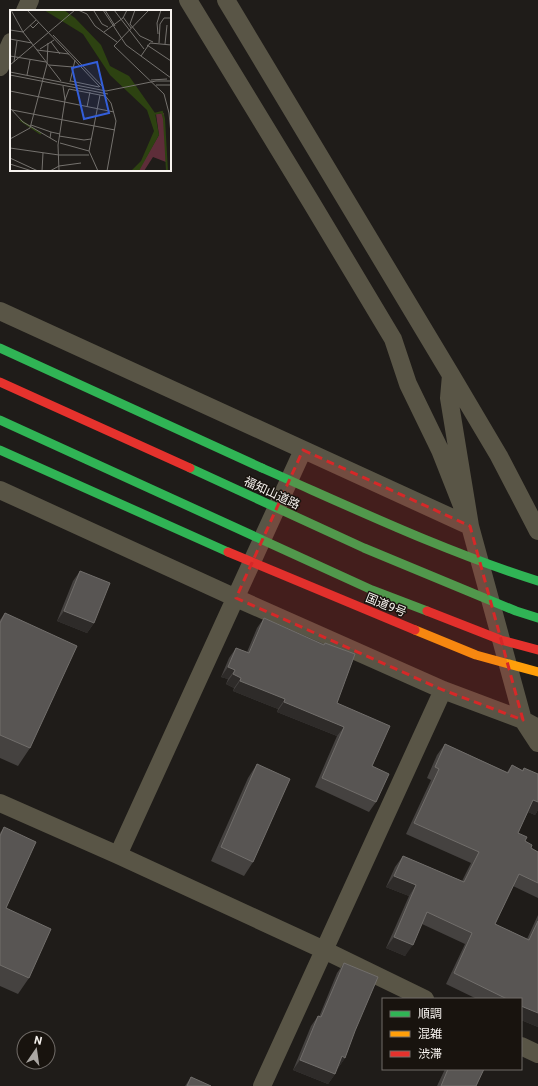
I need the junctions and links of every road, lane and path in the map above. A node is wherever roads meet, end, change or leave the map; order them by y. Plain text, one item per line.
1 (30, 0) edge
2 (188, 0) edge
3 (226, 0) edge
4 (25, 10) edge
5 (10, 44) edge
6 (0, 67) edge
7 (0, 311) edge
8 (0, 348) edge
9 (451, 375) junction
10 (0, 382) edge
11 (0, 420) edge
12 (0, 450) edge
13 (303, 450) junction
14 (0, 490) edge
15 (470, 526) junction
16 (538, 531) edge
17 (538, 581) edge
18 (236, 598) junction
19 (538, 618) edge
20 (538, 650) edge
21 (538, 672) edge
22 (443, 690) junction
23 (531, 724) edge
24 (538, 743) edge
25 (0, 803) edge
26 (118, 855) junction
27 (324, 950) junction
28 (423, 998) edge
29 (522, 1046) edge
30 (538, 1054) edge
31 (262, 1086) edge

1 - 4 street
2 - 15 street
3 - 9 street
5 - 6 street
7 - 13 street
8 - 17 highway, bridge
9 - 15 street
9 - 16 street
10 - 19 highway, 福知山道路, bridge
11 - 20 highway, bridge
12 - 21 highway, 国道9号, bridge
13 - 15 street
13 - 18 street
14 - 18 street
15 - 23 street
18 - 22 street
18 - 26 street
22 - 23 street
22 - 27 street
23 - 24 street
25 - 26 street
26 - 27 street
27 - 28 street
27 - 31 street
29 - 30 street

